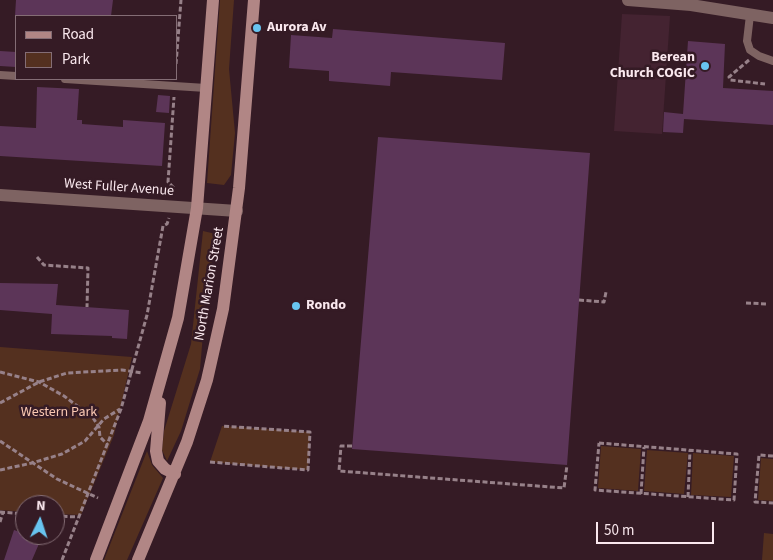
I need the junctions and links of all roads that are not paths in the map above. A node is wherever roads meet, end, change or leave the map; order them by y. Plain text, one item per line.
1 (212, 0) edge
2 (254, 0) edge
3 (628, 0) edge
4 (750, 15) junction
5 (773, 18) edge
6 (773, 61) edge
7 (0, 75) edge
8 (15, 76) edge
9 (81, 80) edge
10 (206, 88) junction
11 (0, 195) edge
12 (197, 208) junction
13 (237, 211) junction
14 (163, 376) junction
15 (175, 474) junction
16 (96, 560) edge
17 (138, 560) edge

1 - 10 main road, North Marion Street
2 - 13 main road, North Marion Street
3 - 4 street
4 - 5 street
4 - 6 lane
7 - 8 lane
9 - 10 lane
10 - 12 main road, North Marion Street
11 - 12 street, West Fuller Avenue
12 - 13 street, West Fuller Avenue
12 - 14 main road, North Marion Street
13 - 15 main road, North Marion Street
14 - 15 main road
14 - 16 main road, North Marion Street
15 - 17 main road, North Marion Street

